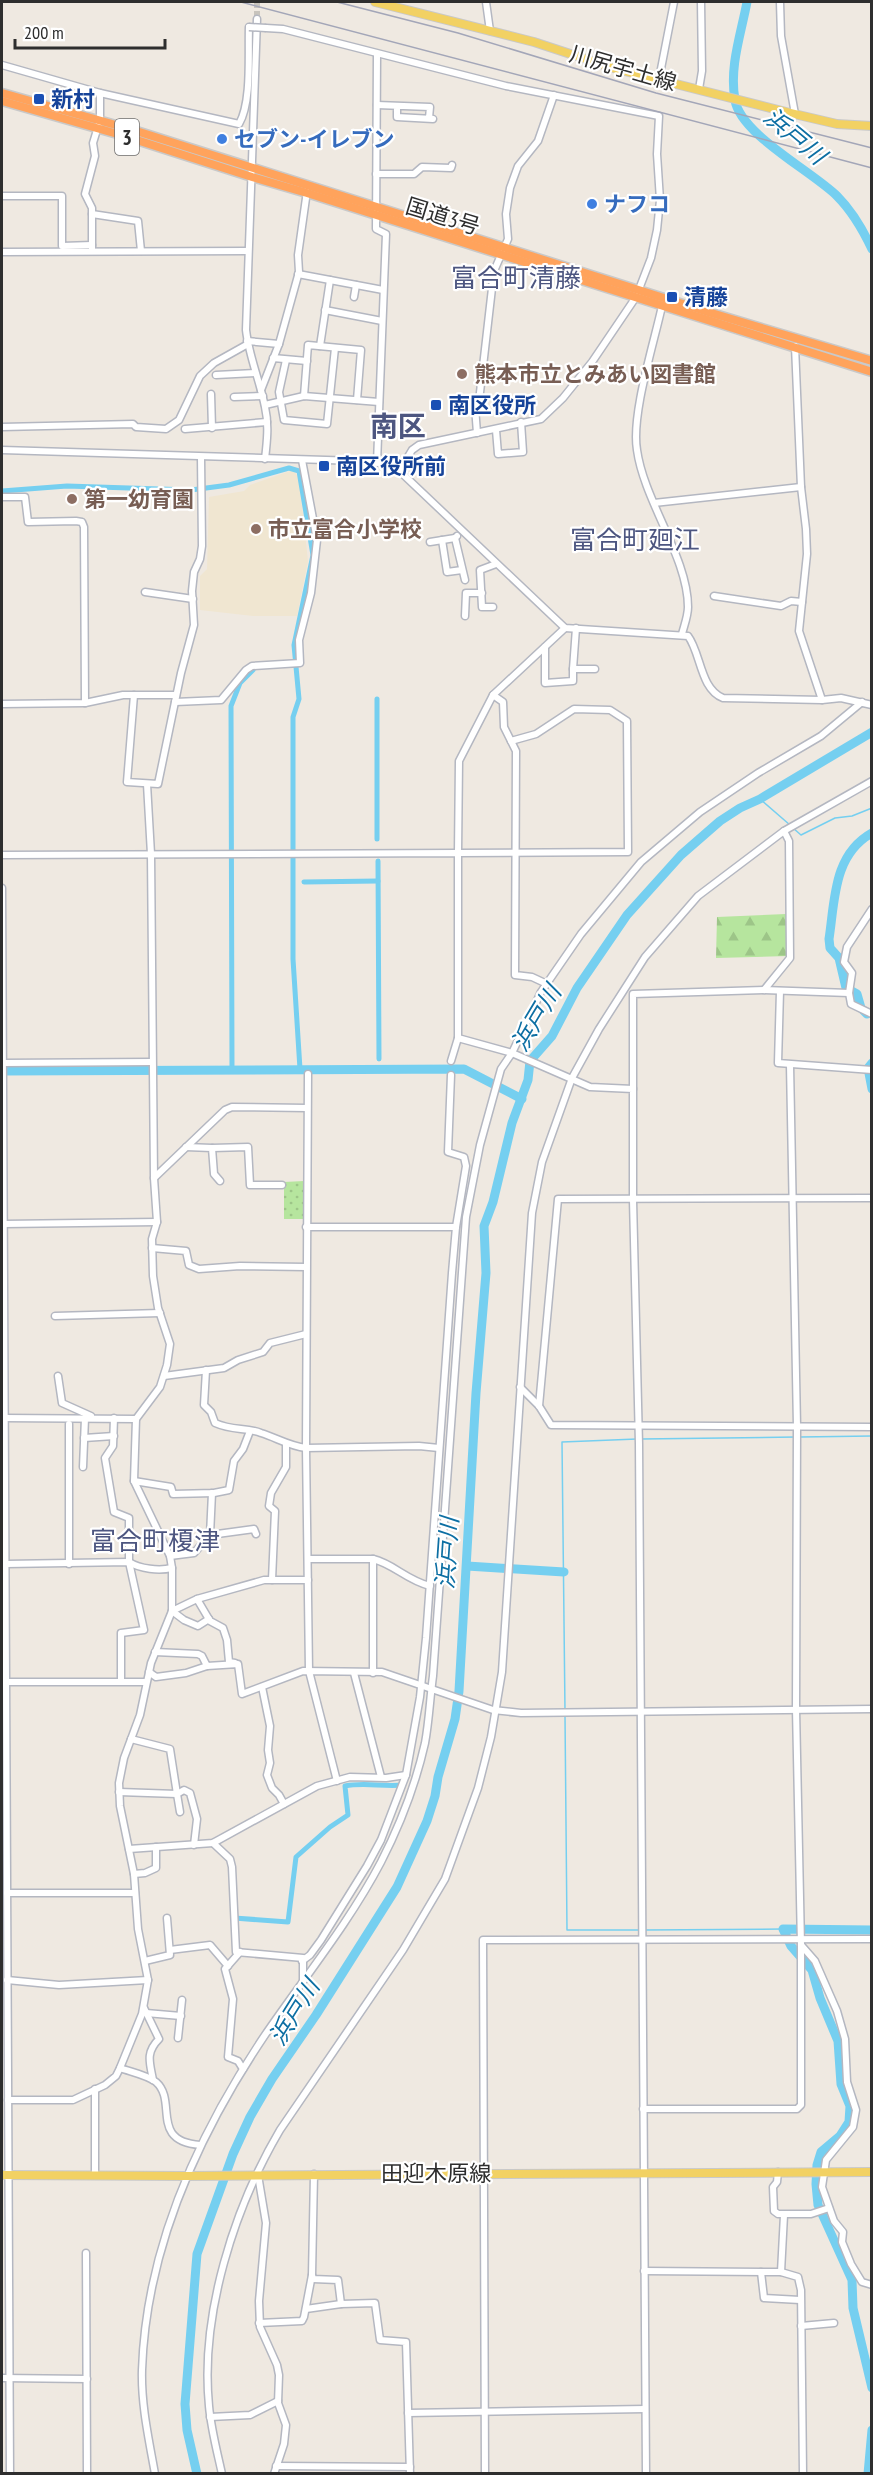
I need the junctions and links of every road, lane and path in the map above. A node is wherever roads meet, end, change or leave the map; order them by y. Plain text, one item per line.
1 (375, 2) edge
2 (486, 2) edge
3 (674, 2) edge
4 (701, 2) edge
5 (780, 2) edge
6 (387, 3) edge
7 (257, 19) tunnel mouth
8 (490, 31) junction
9 (377, 54) junction
10 (2, 65) edge
11 (659, 79) junction
12 (701, 90) junction
13 (2, 93) edge
14 (100, 93) junction
15 (554, 95) junction
16 (2, 101) edge
17 (377, 105) junction
18 (398, 106) junction
19 (792, 114) junction
20 (98, 124) junction
21 (872, 126) edge
22 (452, 165) dead end
23 (251, 168) junction
24 (376, 174) junction
25 (252, 177) junction
26 (308, 189) junction
27 (2, 196) edge
28 (376, 210) junction
29 (92, 214) junction
30 (92, 248) junction
31 (504, 250) junction
32 (141, 251) junction
33 (248, 251) junction
34 (2, 252) edge
35 (298, 274) junction
36 (330, 280) junction
37 (356, 285) junction
38 (384, 290) junction
39 (638, 293) junction
40 (354, 297) dead end
41 (662, 306) junction
42 (325, 310) junction
43 (382, 321) junction
44 (795, 337) junction
45 (248, 343) junction
46 (279, 344) junction
47 (320, 346) junction
48 (795, 347) junction
49 (335, 348) junction
50 (273, 358) junction
51 (286, 360) junction
52 (307, 361) junction
53 (872, 361) edge
54 (872, 372) edge
55 (255, 373) junction
56 (216, 375) dead end
57 (262, 393) junction
58 (211, 394) dead end
59 (304, 396) junction
60 (234, 397) dead end
61 (331, 398) junction
62 (357, 400) junction
63 (281, 401) junction
64 (379, 402) junction
65 (265, 405) junction
66 (267, 422) junction
67 (521, 422) junction
68 (2, 427) edge
69 (212, 428) junction
70 (185, 429) dead end
71 (496, 430) junction
72 (477, 433) junction
73 (2, 450) edge
74 (201, 457) junction
75 (265, 459) junction
76 (302, 460) junction
77 (381, 463) junction
78 (400, 470) junction
79 (801, 487) junction
80 (2, 497) edge
81 (654, 503) junction
82 (461, 531) junction
83 (455, 538) junction
84 (442, 540) junction
85 (430, 542) dead end
86 (496, 564) junction
87 (462, 570) junction
88 (465, 580) dead end
89 (145, 591) dead end
90 (482, 593) junction
91 (714, 596) dead end
92 (193, 599) junction
93 (802, 602) junction
94 (493, 608) dead end
95 (465, 616) dead end
96 (565, 628) junction
97 (576, 628) junction
98 (682, 634) junction
99 (545, 646) junction
100 (573, 669) junction
101 (595, 669) dead end
102 (134, 695) junction
103 (493, 695) junction
104 (176, 698) junction
105 (822, 700) junction
106 (862, 702) junction
107 (85, 703) junction
108 (2, 704) edge
109 (872, 705) edge
110 (511, 741) junction
111 (872, 781) edge
112 (147, 784) junction
113 (784, 831) junction
114 (514, 852) junction
115 (458, 853) junction
116 (151, 854) junction
117 (2, 855) edge
118 (2, 888) edge
119 (872, 909) edge
120 (547, 984) junction
121 (764, 990) junction
122 (780, 991) junction
123 (849, 993) junction
124 (872, 1014) edge
125 (458, 1038) junction
126 (512, 1053) junction
127 (451, 1061) dead end
128 (3, 1064) edge
129 (152, 1064) junction
130 (790, 1065) junction
131 (872, 1070) edge
132 (308, 1074) dead end
133 (451, 1075) dead end
134 (3, 1076) edge
135 (572, 1078) junction
136 (633, 1089) junction
137 (307, 1108) junction
138 (186, 1147) junction
139 (212, 1148) junction
140 (154, 1178) junction
141 (220, 1182) dead end
142 (282, 1185) dead end
143 (791, 1198) junction
144 (872, 1198) edge
145 (633, 1200) junction
146 (157, 1222) junction
147 (3, 1224) junction
148 (306, 1227) junction
149 (456, 1227) junction
150 (152, 1248) junction
151 (306, 1267) junction
152 (160, 1313) junction
153 (55, 1316) dead end
154 (306, 1334) junction
155 (206, 1370) junction
156 (57, 1376) dead end
157 (164, 1376) junction
158 (520, 1387) junction
159 (539, 1406) junction
160 (4, 1418) junction
161 (85, 1418) junction
162 (95, 1418) junction
163 (114, 1418) junction
164 (135, 1419) junction
165 (69, 1424) dead end
166 (872, 1427) edge
167 (639, 1428) junction
168 (797, 1428) junction
169 (250, 1431) junction
170 (114, 1436) junction
171 (84, 1438) junction
172 (286, 1444) junction
173 (306, 1448) junction
174 (439, 1448) junction
175 (83, 1467) dead end
176 (134, 1481) junction
177 (212, 1493) junction
178 (256, 1534) dead end
179 (210, 1535) junction
180 (170, 1556) junction
181 (373, 1558) junction
182 (308, 1559) junction
183 (129, 1562) junction
184 (6, 1564) junction
185 (69, 1564) junction
186 (172, 1568) junction
187 (272, 1580) junction
188 (308, 1580) junction
189 (430, 1586) junction
190 (197, 1599) junction
191 (172, 1611) junction
192 (209, 1619) junction
193 (155, 1652) junction
194 (238, 1664) junction
195 (207, 1666) junction
196 (309, 1671) junction
197 (149, 1672) junction
198 (354, 1673) junction
199 (374, 1673) junction
200 (121, 1681) junction
201 (6, 1682) junction
202 (146, 1682) junction
203 (262, 1687) junction
204 (421, 1687) junction
205 (431, 1690) junction
206 (796, 1709) junction
207 (872, 1709) edge
208 (496, 1711) junction
209 (640, 1712) junction
210 (131, 1739) junction
211 (405, 1775) junction
212 (381, 1777) junction
213 (337, 1781) junction
214 (119, 1792) junction
215 (177, 1794) junction
216 (284, 1804) junction
217 (180, 1812) dead end
218 (213, 1843) junction
219 (194, 1845) junction
220 (156, 1847) junction
221 (129, 1849) junction
222 (134, 1875) junction
223 (7, 1893) junction
224 (135, 1893) junction
225 (167, 1918) dead end
226 (642, 1938) junction
227 (872, 1939) edge
228 (800, 1940) junction
229 (170, 1950) junction
230 (240, 1952) junction
231 (145, 1961) junction
232 (303, 1961) junction
233 (228, 1966) junction
234 (8, 1980) junction
235 (148, 1980) junction
236 (303, 1982) junction
237 (182, 2000) dead end
238 (145, 2010) junction
239 (181, 2016) junction
240 (178, 2038) dead end
241 (120, 2068) junction
242 (243, 2069) junction
243 (153, 2080) junction
244 (95, 2089) junction
245 (8, 2100) junction
246 (643, 2109) junction
247 (201, 2145) junction
248 (821, 2171) junction
249 (778, 2172) junction
250 (872, 2172) edge
251 (483, 2173) junction
252 (644, 2173) junction
253 (314, 2174) junction
254 (5, 2175) edge
255 (95, 2175) junction
256 (258, 2175) junction
257 (187, 2176) junction
258 (829, 2208) junction
259 (784, 2215) junction
260 (86, 2253) dead end
261 (644, 2271) junction
262 (761, 2271) junction
263 (781, 2272) junction
264 (312, 2275) junction
265 (872, 2285) edge
266 (800, 2300) junction
267 (341, 2304) junction
268 (306, 2309) junction
269 (259, 2323) junction
270 (834, 2323) dead end
271 (801, 2326) junction
272 (2, 2378) edge
273 (10, 2378) junction
274 (87, 2379) junction
275 (278, 2401) junction
276 (645, 2409) junction
277 (408, 2413) junction
278 (484, 2413) junction
279 (210, 2417) junction
280 (276, 2466) junction
281 (314, 2470) edge
282 (410, 2470) edge
283 (10, 2474) edge
284 (87, 2474) edge
285 (154, 2474) edge
286 (222, 2474) edge
287 (275, 2474) edge
288 (485, 2474) edge
289 (646, 2474) edge
290 (803, 2474) edge

1 - 6 main road, 川尻宇土線
2 - 8 street
3 - 11 street
4 - 12 street
5 - 19 street
6 - 8 main road, 川尻宇土線
7 - 23 street
8 - 11 main road, 川尻宇土線
9 - 14 street, bridge
9 - 15 street
9 - 17 street
10 - 14 street
11 - 12 main road, 川尻宇土線
12 - 19 main road, 川尻宇土線
13 - 20 highway, 国道3号 / 3
14 - 20 street
15 - 31 street
15 - 39 street
16 - 20 highway, 国道3号 / 3
17 - 18 street
17 - 24 street
18 - 18 street
19 - 21 main road, 川尻宇土線
20 - 23 highway, 国道3号 / 3
20 - 25 highway, 国道3号 / 3
20 - 29 street
22 - 24 street
23 - 25 street
23 - 26 highway, 国道3号 / 3
24 - 28 street
25 - 26 highway, 国道3号 / 3
25 - 33 street
26 - 28 highway, 国道3号 / 3
26 - 35 street
27 - 30 street
28 - 31 highway, 国道3号 / 3
28 - 38 street
29 - 30 street
29 - 32 street
30 - 32 street
30 - 34 street
31 - 39 highway, 国道3号 / 3
31 - 72 street
32 - 33 street
33 - 45 street
35 - 36 street
35 - 46 street
36 - 37 street
36 - 42 street
37 - 38 street
37 - 40 street
38 - 43 street
39 - 41 highway, 国道3号 / 3
39 - 44 highway, 国道3号 / 3
39 - 67 street
41 - 48 highway, 国道3号 / 3
41 - 81 street
42 - 43 street
42 - 47 street
43 - 64 street
44 - 48 street
44 - 53 highway, 国道3号 / 3
45 - 46 street
45 - 55 street
45 - 68 street
46 - 50 street
47 - 49 street
47 - 52 street
48 - 54 highway, 国道3号 / 3
48 - 79 street
49 - 61 street
49 - 62 street
50 - 51 street
50 - 57 street
51 - 52 street
51 - 63 street
52 - 59 street
55 - 56 street
55 - 57 street
57 - 60 street
57 - 65 street
58 - 69 street
59 - 61 street
59 - 63 street
61 - 62 street
61 - 63 street
62 - 64 street
63 - 65 street
64 - 77 street
65 - 66 street
66 - 69 street
66 - 75 street
67 - 71 street
67 - 71 street
69 - 70 street
71 - 72 street
72 - 78 street
73 - 74 street
74 - 75 street
74 - 92 street
75 - 76 street
76 - 77 street
76 - 104 street
77 - 78 street
78 - 82 street
79 - 81 street
79 - 93 street
80 - 107 street
81 - 98 street
82 - 83 street
82 - 86 street
83 - 84 street
83 - 87 street
84 - 85 street
84 - 87 street
86 - 90 street
86 - 96 street
87 - 88 street
89 - 92 street
90 - 94 street
90 - 95 street
91 - 93 street
92 - 104 street
93 - 105 street
96 - 97 street
96 - 99 street
97 - 98 street
97 - 100 street
98 - 105 street
99 - 100 street
99 - 103 street
100 - 101 street
102 - 104 street
102 - 107 street
102 - 112 street
103 - 110 street
103 - 115 street
104 - 112 street
105 - 106 street
106 - 109 street
106 - 120 street
107 - 108 street
110 - 114 street
110 - 114 street
111 - 113 street
112 - 116 street
113 - 121 street
113 - 135 street
114 - 115 street
114 - 120 street
115 - 116 street
115 - 125 street
116 - 117 street
116 - 129 street
118 - 128 street
119 - 123 street
120 - 126 street
121 - 122 street
121 - 136 street
122 - 123 street
122 - 130 street
123 - 124 street
125 - 126 street
125 - 127 street
126 - 135 street
126 - 205 street
128 - 129 street
128 - 134 street
129 - 140 street
130 - 131 street
130 - 143 street
132 - 137 street
133 - 149 street
134 - 147 street
135 - 136 street
135 - 158 street
136 - 145 street
137 - 138 street
137 - 148 street
138 - 139 street
138 - 140 street
139 - 141 street
139 - 142 street
140 - 146 street
143 - 144 street
143 - 145 street
143 - 168 street
145 - 159 street
145 - 167 street
146 - 147 street
146 - 150 street
147 - 160 street
148 - 149 street
148 - 151 street
149 - 174 street
150 - 151 street
150 - 152 street
151 - 154 street
152 - 153 street
152 - 157 street
154 - 155 street
154 - 173 street
155 - 157 street
155 - 169 street
156 - 162 street
157 - 164 street
158 - 159 street
158 - 208 street
159 - 167 street
160 - 161 street
160 - 184 street
161 - 162 street
161 - 171 street
162 - 163 street
163 - 164 street
163 - 170 street
164 - 176 street
165 - 185 street
166 - 168 street
167 - 168 street
167 - 209 street
168 - 206 street
169 - 172 street
169 - 177 street
170 - 171 street
170 - 183 street
171 - 175 street
172 - 173 street
172 - 187 street
173 - 174 street
173 - 182 street
174 - 189 street
176 - 177 street
176 - 180 street
177 - 179 street
178 - 179 street
179 - 180 street
180 - 186 street
181 - 182 street
181 - 189 street
181 - 199 street
182 - 188 street
183 - 185 street
183 - 186 street
183 - 200 street
184 - 185 street
184 - 201 street
186 - 191 street
187 - 188 street
187 - 190 street
188 - 196 street
189 - 204 street
190 - 191 street
190 - 192 street
191 - 192 street
191 - 193 street
192 - 194 street
193 - 195 street
193 - 197 street
194 - 195 street
194 - 203 street
195 - 197 street
196 - 198 street
196 - 203 street
196 - 213 street
197 - 202 street
198 - 199 street
198 - 212 street
199 - 204 street
200 - 201 street
200 - 202 street
201 - 223 street
202 - 210 street
203 - 216 street
204 - 205 street
204 - 211 street
205 - 208 street
205 - 236 street
206 - 207 street
206 - 209 street
206 - 228 street
208 - 209 street
208 - 256 street
209 - 226 street
210 - 214 street
210 - 215 street
211 - 212 street
211 - 232 street
212 - 213 street
213 - 216 street
214 - 215 street
214 - 221 street
215 - 217 street
215 - 219 street
216 - 218 street
218 - 219 street
218 - 230 street
219 - 220 street
220 - 221 street
220 - 222 street
221 - 222 street
222 - 224 street
223 - 224 street
223 - 234 street
224 - 231 street
225 - 229 street
226 - 228 street
226 - 246 street
226 - 251 street
227 - 228 street
228 - 246 street
228 - 248 street
229 - 231 street
229 - 233 street
230 - 232 street
230 - 233 street
231 - 235 street
232 - 236 street
233 - 242 street
234 - 235 street
234 - 245 street
235 - 238 street
236 - 242 street
237 - 239 street
238 - 239 street
238 - 241 street
238 - 243 street
239 - 240 street
241 - 243 street
241 - 244 street
242 - 247 street
243 - 247 street
244 - 245 street
244 - 255 street
245 - 254 street
246 - 252 street
247 - 257 street
248 - 249 main road, 田迎木原線
248 - 250 main road, 田迎木原線
248 - 258 street
249 - 252 main road, 田迎木原線
249 - 259 street
251 - 252 main road, 田迎木原線
251 - 253 main road, 田迎木原線
251 - 278 street
252 - 261 street
253 - 256 main road, 田迎木原線
253 - 264 street
254 - 255 main road, 田迎木原線
254 - 273 street
255 - 257 main road, 田迎木原線
256 - 257 main road, 田迎木原線
256 - 269 street
256 - 279 street
257 - 285 street
258 - 259 street
258 - 265 street
259 - 263 street
260 - 274 street
261 - 262 street
261 - 276 street
262 - 263 street
262 - 266 street
263 - 266 street
264 - 267 street
264 - 268 street
266 - 271 street
267 - 268 street
267 - 277 street
268 - 269 street
269 - 275 street
270 - 271 street
271 - 290 street
272 - 273 street
273 - 274 street
273 - 283 street
274 - 284 street
275 - 279 street
275 - 280 street
276 - 278 street
276 - 289 street
277 - 278 street
277 - 282 street
278 - 288 street
279 - 286 street
280 - 281 street
280 - 287 street
281 - 282 street

